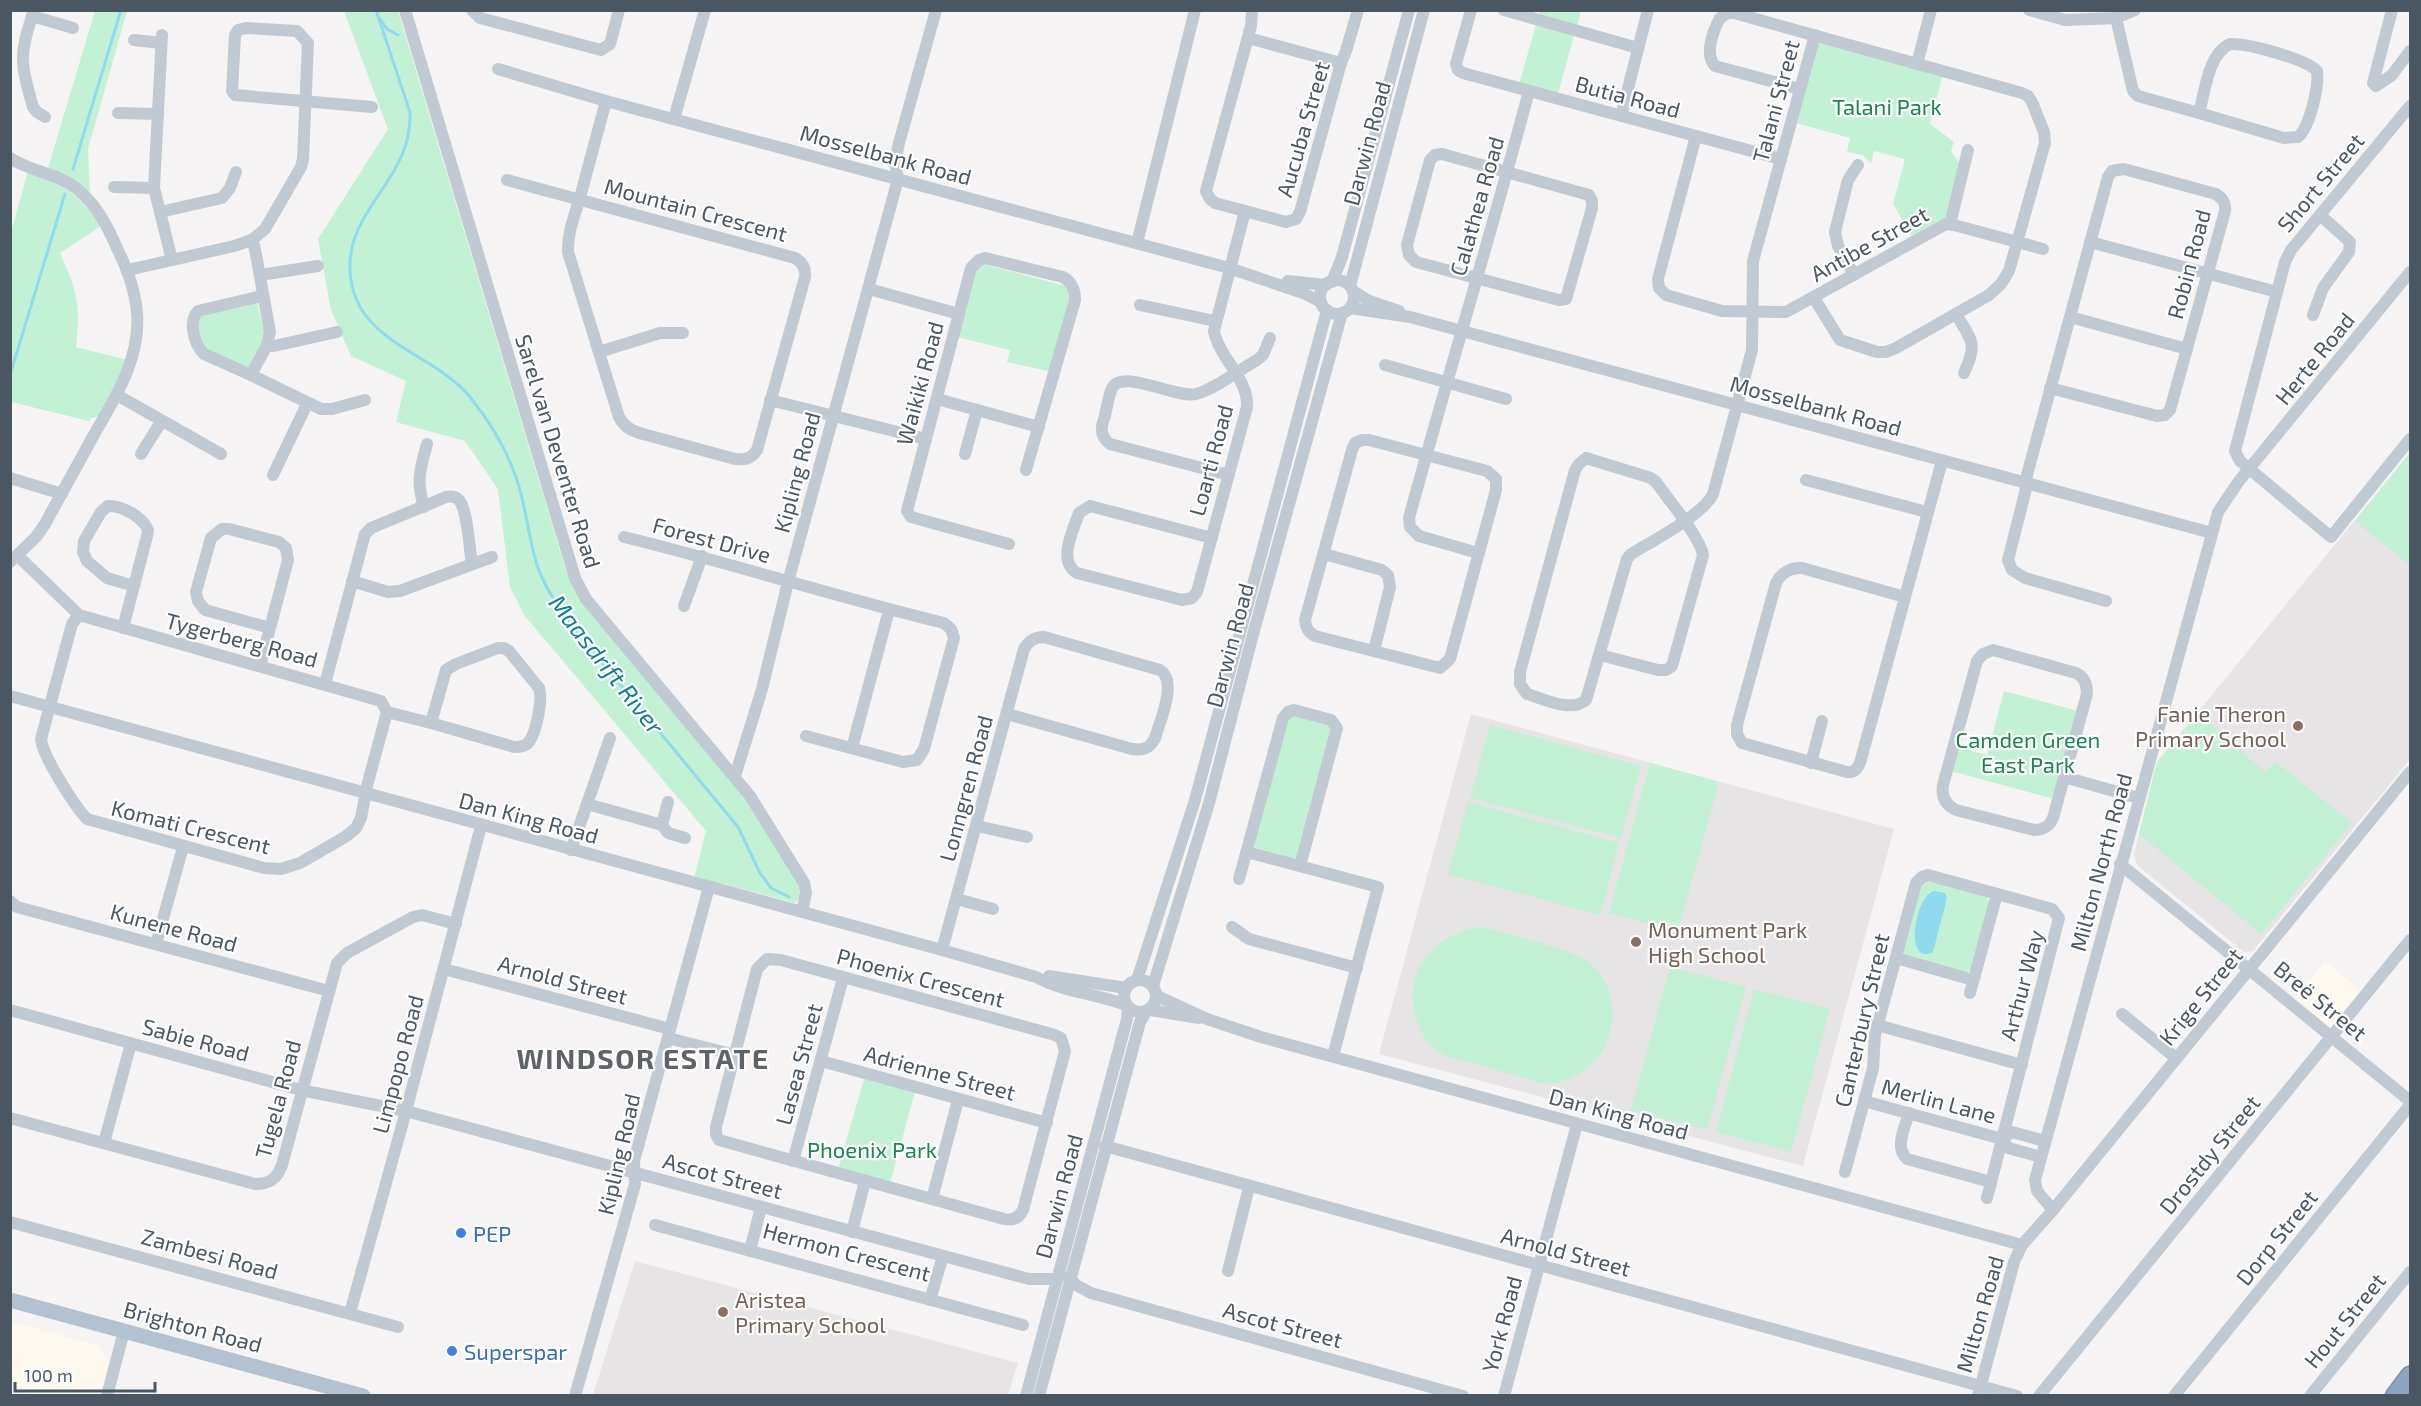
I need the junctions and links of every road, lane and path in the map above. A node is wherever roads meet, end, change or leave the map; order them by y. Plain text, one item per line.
1 (405, 10) edge
2 (472, 10) edge
3 (619, 10) edge
4 (705, 10) edge
5 (936, 10) edge
6 (1195, 10) edge
7 (1252, 10) edge
8 (1358, 10) edge
9 (1409, 10) edge
10 (1424, 10) edge
11 (1471, 10) edge
12 (1504, 10) edge
13 (1648, 10) edge
14 (1931, 10) edge
15 (2029, 10) edge
16 (2135, 10) edge
17 (2392, 10) edge
18 (33, 13) edge
19 (2116, 18) junction
20 (74, 28) dead end
21 (1815, 35) junction
22 (1248, 38) junction
23 (134, 40) dead end
24 (1638, 48) junction
25 (2410, 51) edge
26 (1341, 63) junction
27 (1917, 64) junction
28 (498, 69) dead end
29 (1800, 89) junction
30 (1529, 91) junction
31 (305, 100) junction
32 (606, 101) junction
33 (2410, 106) edge
34 (372, 107) dead end
35 (118, 113) dead end
36 (2199, 113) junction
37 (158, 114) junction
38 (1621, 116) junction
39 (45, 117) dead end
40 (674, 119) junction
41 (1696, 136) junction
42 (1968, 150) dead end
43 (10, 158) edge
44 (1781, 159) junction
45 (1858, 165) dead end
46 (236, 172) dead end
47 (1507, 172) junction
48 (897, 179) junction
49 (507, 180) dead end
50 (114, 187) dead end
51 (154, 188) junction
52 (579, 200) junction
53 (1245, 211) junction
54 (159, 212) junction
55 (2320, 215) junction
56 (1950, 224) junction
57 (252, 240) junction
58 (2018, 242) junction
59 (2090, 242) junction
60 (1137, 243) junction
61 (2043, 249) dead end
62 (172, 260) junction
63 (318, 266) dead end
64 (1229, 268) junction
65 (128, 270) junction
66 (2410, 272) edge
67 (2208, 273) junction
68 (260, 275) junction
69 (1854, 275) junction
70 (1263, 278) junction
71 (1478, 278) junction
72 (1329, 283) junction
73 (1352, 289) junction
74 (869, 290) junction
75 (2277, 292) junction
76 (262, 296) junction
77 (1814, 298) junction
78 (1140, 305) dead end
79 (1324, 306) junction
80 (1346, 311) junction
81 (1752, 312) junction
82 (959, 314) junction
83 (1956, 314) junction
84 (2313, 315) dead end
85 (1410, 317) junction
86 (2070, 317) junction
87 (1215, 321) junction
88 (1460, 331) junction
89 (337, 332) dead end
90 (682, 333) dead end
91 (1270, 338) dead end
92 (267, 345) junction
93 (2187, 349) junction
94 (599, 352) junction
95 (1385, 365) dead end
96 (1235, 372) junction
97 (1964, 374) dead end
98 (251, 375) junction
99 (1446, 383) junction
100 (2050, 388) junction
101 (117, 395) junction
102 (937, 399) junction
103 (1506, 399) dead end
104 (364, 400) dead end
105 (770, 400) junction
106 (308, 404) junction
107 (1737, 405) junction
108 (977, 410) junction
109 (833, 416) junction
110 (161, 422) junction
111 (1039, 426) junction
112 (926, 439) junction
113 (2410, 439) edge
114 (427, 444) dead end
115 (141, 454) dead end
116 (221, 454) dead end
117 (965, 454) dead end
118 (1426, 455) junction
119 (1942, 460) junction
120 (1026, 470) dead end
121 (2250, 470) junction
122 (273, 475) dead end
123 (1229, 475) junction
124 (10, 478) edge
125 (1806, 480) dead end
126 (2026, 483) junction
127 (62, 494) junction
128 (424, 507) junction
129 (1927, 513) junction
130 (1683, 521) junction
131 (2212, 533) junction
132 (624, 537) dead end
133 (1212, 538) junction
134 (1009, 544) dead end
135 (1478, 553) junction
136 (1324, 554) junction
137 (702, 556) junction
138 (492, 557) dead end
139 (14, 559) edge
140 (472, 563) junction
141 (352, 581) junction
142 (788, 582) junction
143 (134, 586) junction
144 (1905, 597) junction
145 (2106, 601) dead end
146 (684, 606) dead end
147 (889, 610) junction
148 (79, 615) junction
149 (123, 628) junction
150 (270, 628) junction
151 (1374, 651) junction
152 (1600, 655) junction
153 (260, 666) junction
154 (325, 684) junction
155 (10, 696) edge
156 (49, 708) junction
157 (387, 712) junction
158 (1007, 714) junction
159 (1822, 721) dead end
160 (431, 723) junction
161 (806, 736) dead end
162 (610, 738) dead end
163 (852, 748) junction
164 (1811, 763) junction
165 (2410, 772) edge
166 (735, 776) junction
167 (2064, 777) junction
168 (366, 795) junction
169 (2139, 798) junction
170 (668, 802) dead end
171 (587, 804) junction
172 (662, 825) junction
173 (481, 826) junction
174 (977, 826) junction
175 (685, 837) dead end
176 (1027, 837) dead end
177 (183, 847) junction
178 (571, 850) junction
179 (1246, 852) junction
180 (2120, 864) junction
181 (1300, 866) junction
182 (1239, 879) dead end
183 (1919, 879) joint
184 (709, 887) junction
185 (1996, 894) junction
186 (957, 899) junction
187 (10, 901) edge
188 (993, 909) dead end
189 (802, 912) junction
190 (456, 924) junction
191 (1232, 927) dead end
192 (2410, 940) edge
193 (156, 944) junction
194 (942, 950) junction
195 (1896, 958) junction
196 (1357, 968) junction
197 (444, 969) junction
198 (2249, 969) junction
199 (1036, 977) junction
200 (843, 978) junction
201 (1137, 980) junction
202 (1973, 980) junction
203 (1126, 988) junction
204 (329, 991) junction
205 (1155, 991) junction
206 (1970, 993) dead end
207 (1127, 1006) junction
208 (10, 1010) edge
209 (1148, 1011) junction
210 (2122, 1014) dead end
211 (1207, 1019) junction
212 (1877, 1025) junction
213 (669, 1033) junction
214 (2332, 1036) junction
215 (131, 1043) junction
216 (735, 1055) junction
217 (1333, 1056) junction
218 (2176, 1058) junction
219 (821, 1061) junction
220 (2022, 1065) junction
221 (301, 1090) junction
222 (958, 1100) junction
223 (1864, 1101) junction
224 (2410, 1101) edge
225 (2410, 1106) edge
226 (406, 1111) junction
227 (1909, 1113) junction
228 (10, 1118) edge
229 (1047, 1122) junction
230 (1577, 1124) junction
231 (2002, 1139) junction
232 (2046, 1141) junction
233 (104, 1143) junction
234 (1105, 1146) junction
235 (2041, 1157) junction
236 (794, 1161) junction
237 (1845, 1172) dead end
238 (634, 1173) junction
239 (865, 1181) junction
240 (1991, 1182) junction
241 (1249, 1187) junction
242 (1987, 1198) dead end
243 (932, 1199) junction
244 (761, 1207) junction
245 (2053, 1210) junction
246 (10, 1222) edge
247 (655, 1225) dead end
248 (852, 1232) junction
249 (2022, 1245) junction
250 (750, 1251) junction
251 (943, 1256) junction
252 (1539, 1266) junction
253 (1228, 1270) dead end
254 (2410, 1272) edge
255 (1064, 1278) junction
256 (1029, 1280) junction
257 (1092, 1293) junction
258 (1059, 1296) junction
259 (10, 1300) edge
260 (930, 1300) junction
261 (350, 1313) junction
262 (1023, 1325) dead end
263 (398, 1327) dead end
264 (124, 1331) junction
265 (2410, 1376) edge
266 (1979, 1390) edge
267 (107, 1395) edge
268 (363, 1395) edge
269 (575, 1395) edge
270 (1026, 1395) edge
271 (1039, 1395) edge
272 (1463, 1395) edge
273 (1504, 1395) edge
274 (2017, 1395) edge
275 (2039, 1395) edge
276 (2174, 1395) edge
277 (2310, 1395) edge
278 (2395, 1395) edge

1 - 166 street, Sarel van Deventer Road
2 - 3 street
4 - 40 street
5 - 48 street, Kipling Road
6 - 60 street
7 - 22 street
8 - 26 street, Aucuba Street
9 - 72 street, Darwin Road
10 - 73 street, Darwin Road
11 - 30 street, Butia Road
12 - 24 street
13 - 24 street
14 - 27 street
15 - 19 street
16 - 19 street
17 - 25 street
18 - 20 street
18 - 39 street
19 - 36 street
21 - 27 street, Talani Street
21 - 29 street, Talani Street
21 - 29 street
22 - 26 street
22 - 53 street
23 - 37 street
24 - 38 street
26 - 53 street, Aucuba Street
27 - 58 street, Talani Street
28 - 32 street, Mosselbank Road
29 - 44 street, Talani Street
30 - 38 street, Butia Road
30 - 47 street, Calathea Road
31 - 31 street
31 - 34 street
31 - 57 street
32 - 40 street, Mosselbank Road
32 - 52 street, Mountain Crescent
33 - 55 street, Short Street
35 - 37 street
36 - 36 street
37 - 51 street
38 - 41 street, Butia Road
40 - 48 street, Mosselbank Road
41 - 44 street, Butia Road
41 - 81 street, Antibe Street
42 - 56 street
43 - 65 street
44 - 81 street, Talani Street
45 - 69 street
46 - 54 street
47 - 71 street, Calathea Road
47 - 71 street
47 - 71 street
48 - 60 street, Mosselbank Road
48 - 74 street, Kipling Road
49 - 52 street
50 - 51 street
51 - 54 street
52 - 94 street, Mountain Crescent
52 - 105 street, Mountain Crescent
53 - 64 street, Aucuba Street
54 - 62 street
55 - 75 street, Short Street
55 - 84 street
56 - 58 street, Antibe Street
56 - 69 street, Antibe Street
57 - 62 street
57 - 68 street
58 - 61 street, Antibe Street
58 - 83 street
59 - 67 street
59 - 67 street, Robin Road
59 - 86 street, Robin Road
60 - 64 street, Mosselbank Road
62 - 65 street
63 - 68 street
64 - 70 street, Mosselbank Road
64 - 87 street, Loarti Road
65 - 101 street
66 - 121 street, Herte Road
67 - 75 street
67 - 93 street, Robin Road
68 - 76 street
69 - 77 street, Antibe Street
70 - 72 street, Mosselbank Road
70 - 79 street, Mosselbank Road
71 - 88 street, Calathea Road
72 - 73 street
72 - 79 street
73 - 80 street
73 - 85 street, Mosselbank Road
74 - 82 street, Waikiki Road
74 - 109 street, Kipling Road
75 - 121 street
76 - 92 street
76 - 98 street
77 - 81 street, Antibe Street
77 - 83 street
78 - 87 street
79 - 80 street
79 - 201 street, Darwin Road
80 - 85 street, Mosselbank Road
80 - 205 street, Darwin Road
81 - 107 street, Talani Street
82 - 102 street, Waikiki Road
82 - 111 street
83 - 97 street
85 - 88 street, Mosselbank Road
86 - 93 street
86 - 100 street, Robin Road
87 - 96 street, Loarti Road
88 - 99 street, Calathea Road
88 - 107 street, Mosselbank Road
89 - 92 street
90 - 94 street
91 - 96 street
92 - 98 street
93 - 100 street, Robin Road
94 - 105 street, Mountain Crescent
95 - 99 street
96 - 123 street, Loarti Road
96 - 123 street
98 - 106 street
99 - 103 street
99 - 118 street, Calathea Road
100 - 126 street, Robin Road
101 - 110 street
101 - 127 street
102 - 108 street
102 - 112 street, Waikiki Road
104 - 106 street
105 - 109 street
106 - 122 street
107 - 119 street, Mosselbank Road
107 - 130 street, Talani Street
108 - 111 street
108 - 117 street
109 - 112 street
109 - 142 street, Kipling Road
110 - 115 street
110 - 116 street
111 - 120 street
112 - 134 street, Waikiki Road
113 - 121 street
114 - 128 street
118 - 135 street, Calathea Road
118 - 135 street
118 - 136 street
119 - 126 street, Mosselbank Road
119 - 129 street
121 - 131 street, Milton North Road
123 - 133 street, Loarti Road
124 - 127 street
125 - 129 street
126 - 131 street, Mosselbank Road
126 - 145 street, Robin Road
127 - 139 street
128 - 140 street
128 - 141 street
129 - 144 street
130 - 152 street, Talani Street
130 - 152 street
130 - 152 street, Talani Street
131 - 169 street, Milton North Road
132 - 137 street, Forest Drive
133 - 133 street, Loarti Road
135 - 151 street
136 - 151 street
136 - 151 street
137 - 142 street, Forest Drive
137 - 146 street
138 - 140 street
139 - 148 street, Tygerberg Road
140 - 141 street
141 - 154 street
142 - 147 street, Forest Drive
142 - 166 street, Kipling Road
143 - 143 street
143 - 149 street
144 - 164 street
144 - 164 street
147 - 163 street
147 - 163 street, Forest Drive
148 - 149 street, Tygerberg Road
148 - 156 street, Komati Crescent
149 - 153 street, Tygerberg Road
150 - 150 street
150 - 153 street
153 - 154 street, Tygerberg Road
154 - 157 street, Tygerberg Road
155 - 156 street, Dan King Road
156 - 168 street, Dan King Road
156 - 177 street, Komati Crescent
157 - 160 street
157 - 168 street
158 - 158 street, Lonngren Road
158 - 174 street, Lonngren Road
159 - 164 street
160 - 160 street
161 - 163 street
162 - 171 street
165 - 198 street, Krige Street
166 - 189 street, Sarel van Deventer Road
167 - 167 street
167 - 169 street
168 - 173 street, Dan King Road
168 - 177 street, Komati Crescent
169 - 180 street, Milton North Road
170 - 172 street
171 - 172 street
171 - 178 street
172 - 175 street
173 - 178 street, Dan King Road
173 - 190 street, Limpopo Road
174 - 176 street
174 - 186 street, Lonngren Road
177 - 193 street
178 - 184 street, Dan King Road
179 - 181 street
179 - 181 street
179 - 182 street
180 - 198 street, Breë Street
180 - 232 street, Milton North Road
181 - 196 street
183 - 185 street, Arthur Way
183 - 195 street, Canterbury Street
184 - 189 street, Dan King Road
184 - 213 street, Kipling Road
185 - 202 street
185 - 220 street, Arthur Way
186 - 188 street
186 - 194 street, Lonngren Road
187 - 193 street, Kunene Road
189 - 194 street, Dan King Road
190 - 197 street, Limpopo Road
190 - 204 street, Tugela Road
191 - 196 street
192 - 214 street, Drostdy Street
193 - 204 street, Kunene Road
194 - 199 street, Dan King Road
195 - 202 street
195 - 212 street, Canterbury Street
196 - 217 street
197 - 213 street, Arnold Street
197 - 226 street, Limpopo Road
198 - 214 street, Breë Street
198 - 218 street, Krige Street
199 - 203 street, Dan King Road
199 - 207 street, Dan King Road
200 - 216 street, Phoenix Crescent
200 - 219 street, Lasea Street
200 - 229 street, Phoenix Crescent
201 - 203 street
201 - 205 street
202 - 206 street
203 - 207 street
204 - 221 street, Tugela Road
205 - 209 street
205 - 211 street, Dan King Road
207 - 209 street
207 - 255 street, Darwin Road
208 - 215 street, Sabie Road
209 - 211 street, Dan King Road
209 - 234 street, Darwin Road
210 - 218 street
211 - 217 street, Dan King Road
212 - 220 street
212 - 223 street, Canterbury Street
213 - 216 street, Arnold Street
213 - 238 street, Kipling Road
214 - 224 street, Breë Street
214 - 275 street, Drostdy Street
215 - 221 street, Sabie Road
215 - 233 street
216 - 236 street, Phoenix Crescent
217 - 230 street, Dan King Road
218 - 245 street, Krige Street
219 - 222 street, Adrienne Street
219 - 236 street, Lasea Street
220 - 231 street, Arthur Way
221 - 226 street, Sabie Road
221 - 233 street, Tugela Road
222 - 229 street, Adrienne Street
222 - 243 street
223 - 227 street, Merlin Lane
223 - 237 street, Canterbury Street
225 - 276 street, Dorp Street
226 - 238 street, Ascot Street
226 - 261 street, Limpopo Road
227 - 231 street, Merlin Lane
227 - 240 street
228 - 233 street, Tugela Road
229 - 243 street, Phoenix Crescent
230 - 249 street, Dan King Road
230 - 252 street, York Road
231 - 232 street, Merlin Lane
231 - 235 street, Merlin Lane
231 - 240 street, Arthur Way
232 - 235 street, Milton North Road
234 - 241 street, Arnold Street
234 - 255 street, Darwin Road
235 - 245 street, Milton North Road
236 - 239 street, Phoenix Crescent
238 - 244 street, Ascot Street
238 - 269 street, Kipling Road
239 - 243 street, Phoenix Crescent
239 - 248 street
240 - 242 street, Arthur Way
241 - 252 street, Arnold Street
241 - 253 street
244 - 248 street, Ascot Street
244 - 250 street, Hermon Crescent
245 - 249 street, Krige Street
246 - 261 street, Zambesi Road
247 - 250 street
248 - 251 street, Ascot Street
249 - 266 street, Milton Road
250 - 260 street, Hermon Crescent
251 - 256 street, Ascot Street
251 - 260 street, Hermon Crescent
252 - 266 street, Arnold Street
252 - 273 street, York Road
254 - 277 street, Hout Street
255 - 256 street, Ascot Street
255 - 257 street, Ascot Street
255 - 258 street, Darwin Road
256 - 258 street, Ascot Street
257 - 258 street, Ascot Street
257 - 272 street, Ascot Street
258 - 270 street, Darwin Road
258 - 271 street, Darwin Road
259 - 264 main road, Brighton Road
260 - 262 street
261 - 263 street, Zambesi Road
264 - 267 street
264 - 268 main road, Brighton Road
265 - 278 highway
266 - 274 street, Arnold Street

